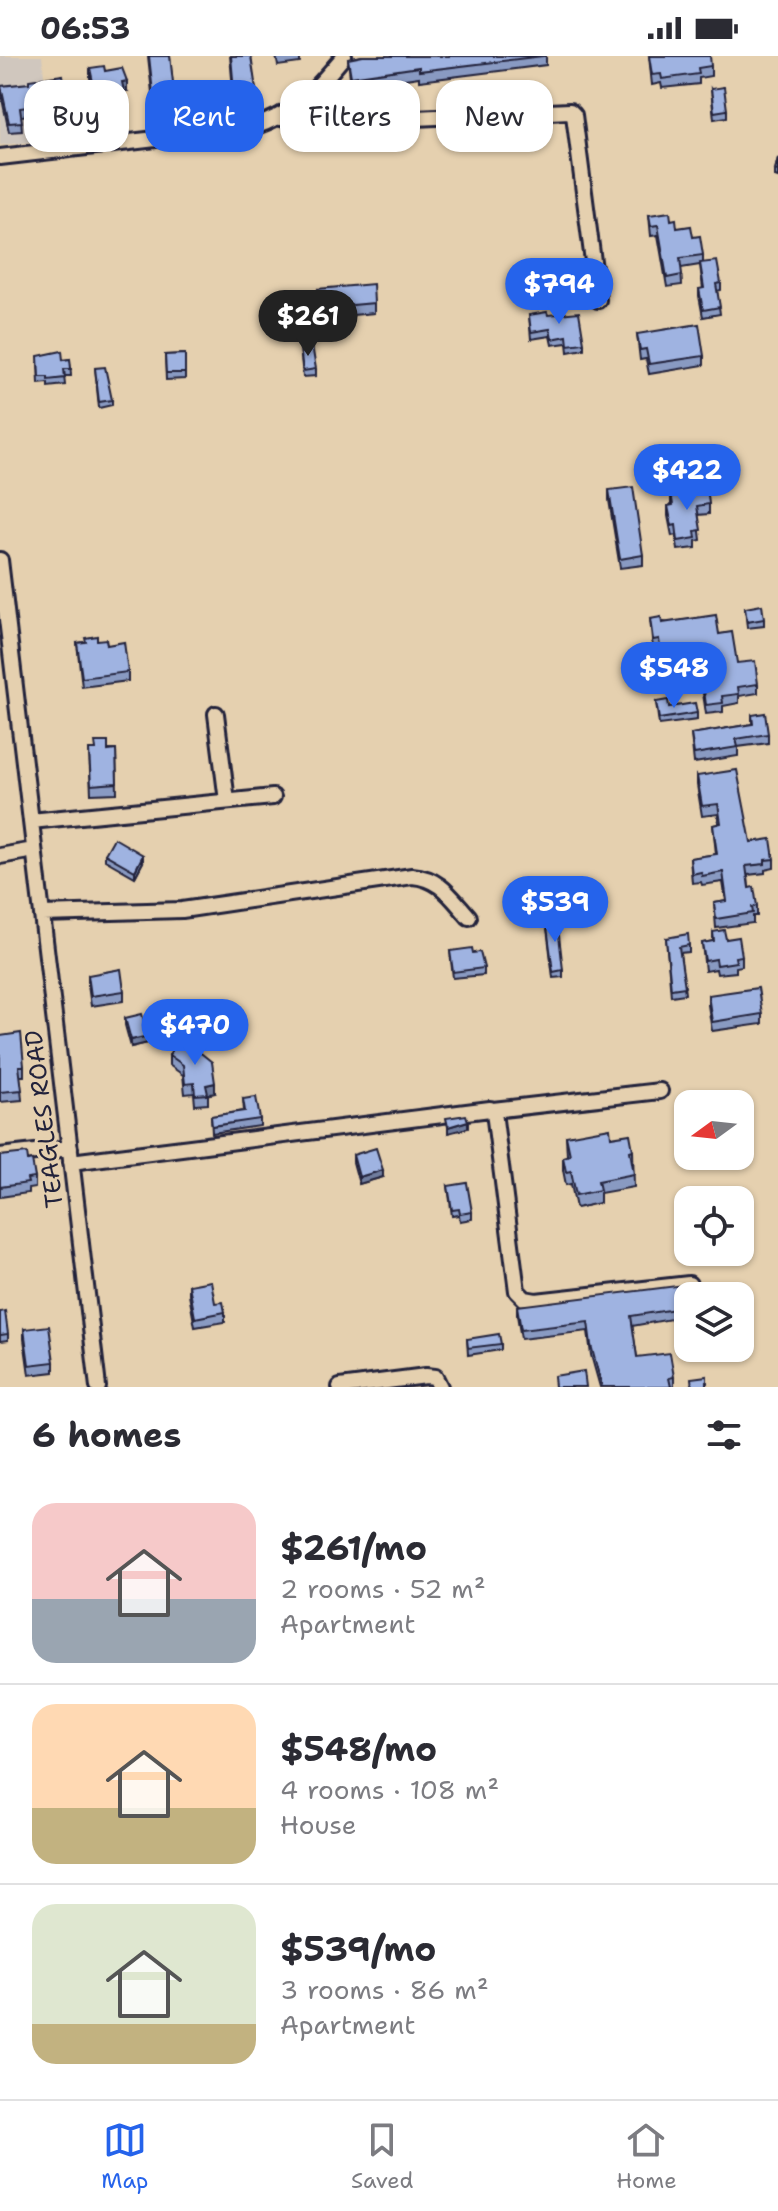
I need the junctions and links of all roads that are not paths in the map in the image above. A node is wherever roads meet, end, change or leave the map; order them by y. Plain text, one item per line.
1 (344, 56) edge
2 (325, 80) edge
3 (280, 118) edge
4 (420, 118) edge
5 (0, 157) edge
6 (598, 300) dead end
7 (0, 560) edge
8 (216, 714) dead end
9 (273, 797) dead end
10 (227, 801) junction
11 (31, 821) junction
12 (34, 850) junction
13 (0, 856) edge
14 (42, 914) junction
15 (469, 917) dead end
16 (660, 1091) dead end
17 (493, 1110) junction
18 (71, 1155) junction
19 (0, 1156) edge
20 (674, 1286) edge
21 (98, 1387) edge
22 (340, 1387) edge
23 (440, 1387) edge

1 - 2 street
3 - 5 street
4 - 6 street
7 - 11 street, TEAGLES ROAD
8 - 10 street
9 - 10 street
10 - 11 street
11 - 12 street, TEAGLES ROAD
12 - 13 street
12 - 14 street, TEAGLES ROAD
14 - 15 street
14 - 18 street, TEAGLES ROAD
16 - 17 street
17 - 18 street
17 - 20 street
18 - 19 street
18 - 21 street, TEAGLES ROAD
22 - 23 street

